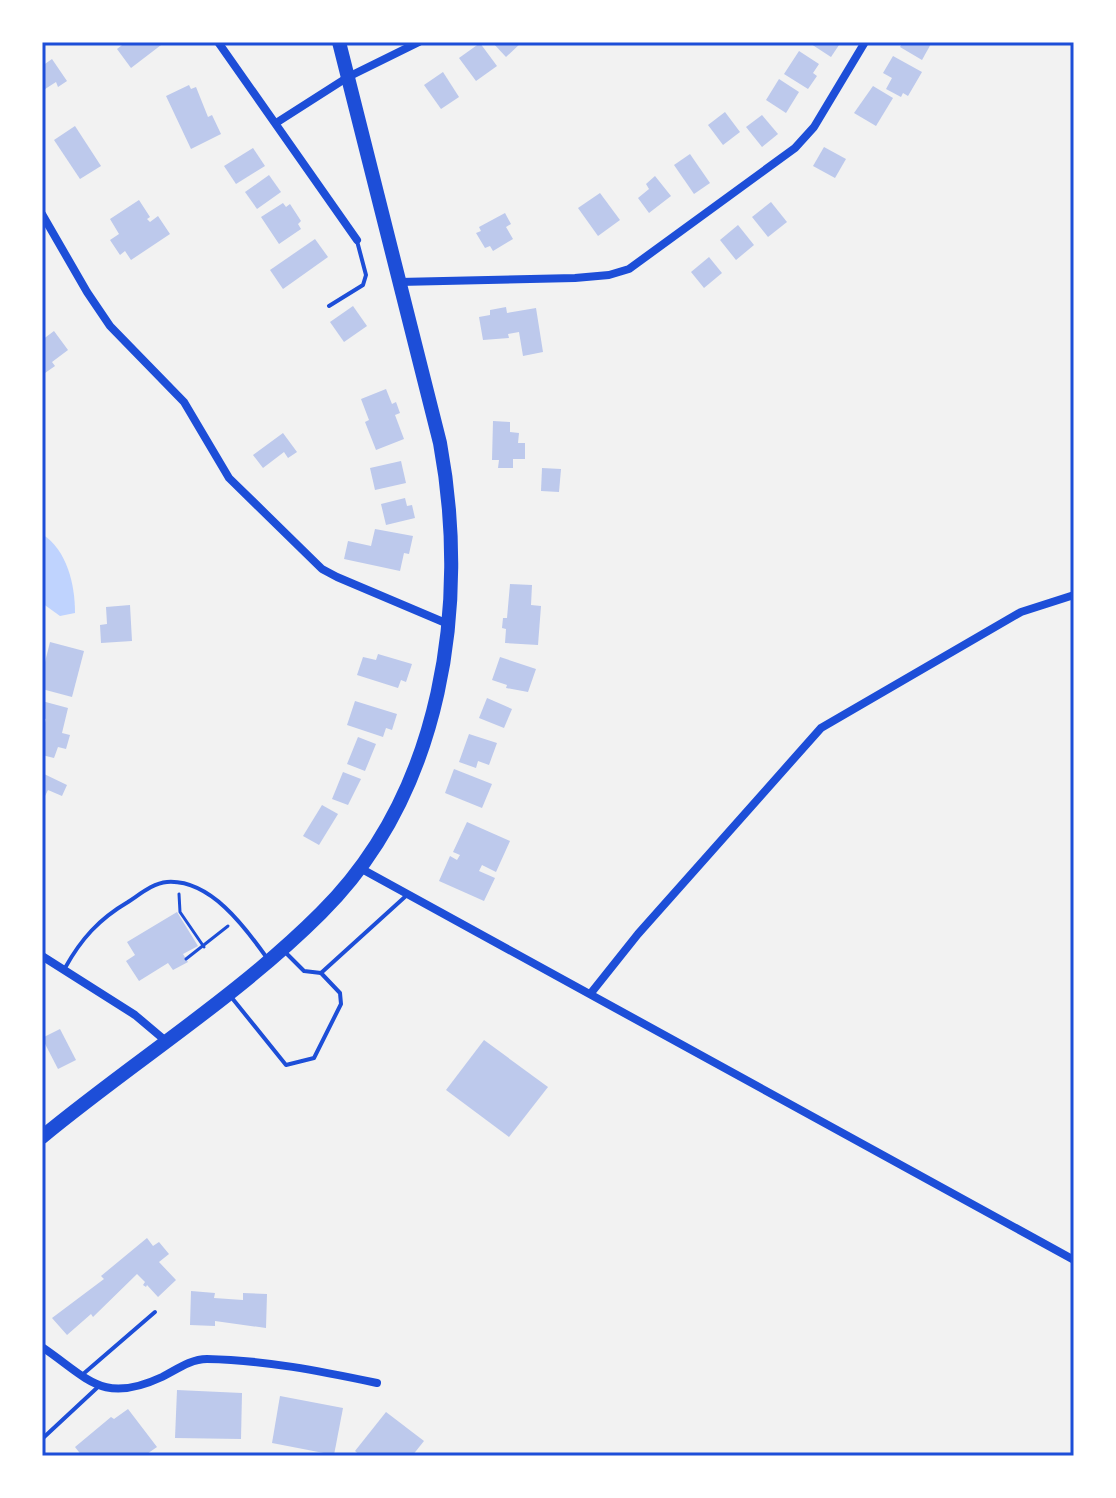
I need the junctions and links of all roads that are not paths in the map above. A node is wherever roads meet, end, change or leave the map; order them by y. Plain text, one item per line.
1 (218, 42) edge
2 (339, 42) edge
3 (419, 42) edge
4 (865, 42) edge
5 (348, 77) junction
6 (276, 123) junction
7 (42, 214) edge
8 (357, 240) joint
9 (399, 282) junction
10 (329, 306) dead end
11 (1074, 595) edge
12 (448, 624) junction
13 (360, 868) junction
14 (409, 894) junction
15 (282, 949) junction
16 (42, 956) edge
17 (269, 961) junction
18 (64, 970) junction
19 (321, 973) junction
20 (227, 993) junction
21 (591, 993) junction
22 (167, 1042) junction
23 (42, 1137) edge
24 (1074, 1260) edge
25 (155, 1312) dead end
26 (42, 1347) edge
27 (81, 1376) junction
28 (377, 1383) dead end
29 (99, 1386) junction
30 (42, 1439) edge

1 - 6 street
2 - 5 main road
3 - 5 street
4 - 9 street
5 - 6 street
5 - 9 main road
6 - 8 street
7 - 12 street
8 - 10 lane
9 - 12 main road
11 - 21 street
12 - 13 main road
13 - 14 street
13 - 15 main road
14 - 19 lane
14 - 21 street
15 - 17 main road
15 - 19 lane
16 - 18 street
17 - 18 lane
17 - 20 main road
18 - 22 street
19 - 20 lane
20 - 22 main road
21 - 24 street
22 - 23 main road
25 - 27 lane
26 - 27 street
27 - 29 street
28 - 29 street
29 - 30 lane

